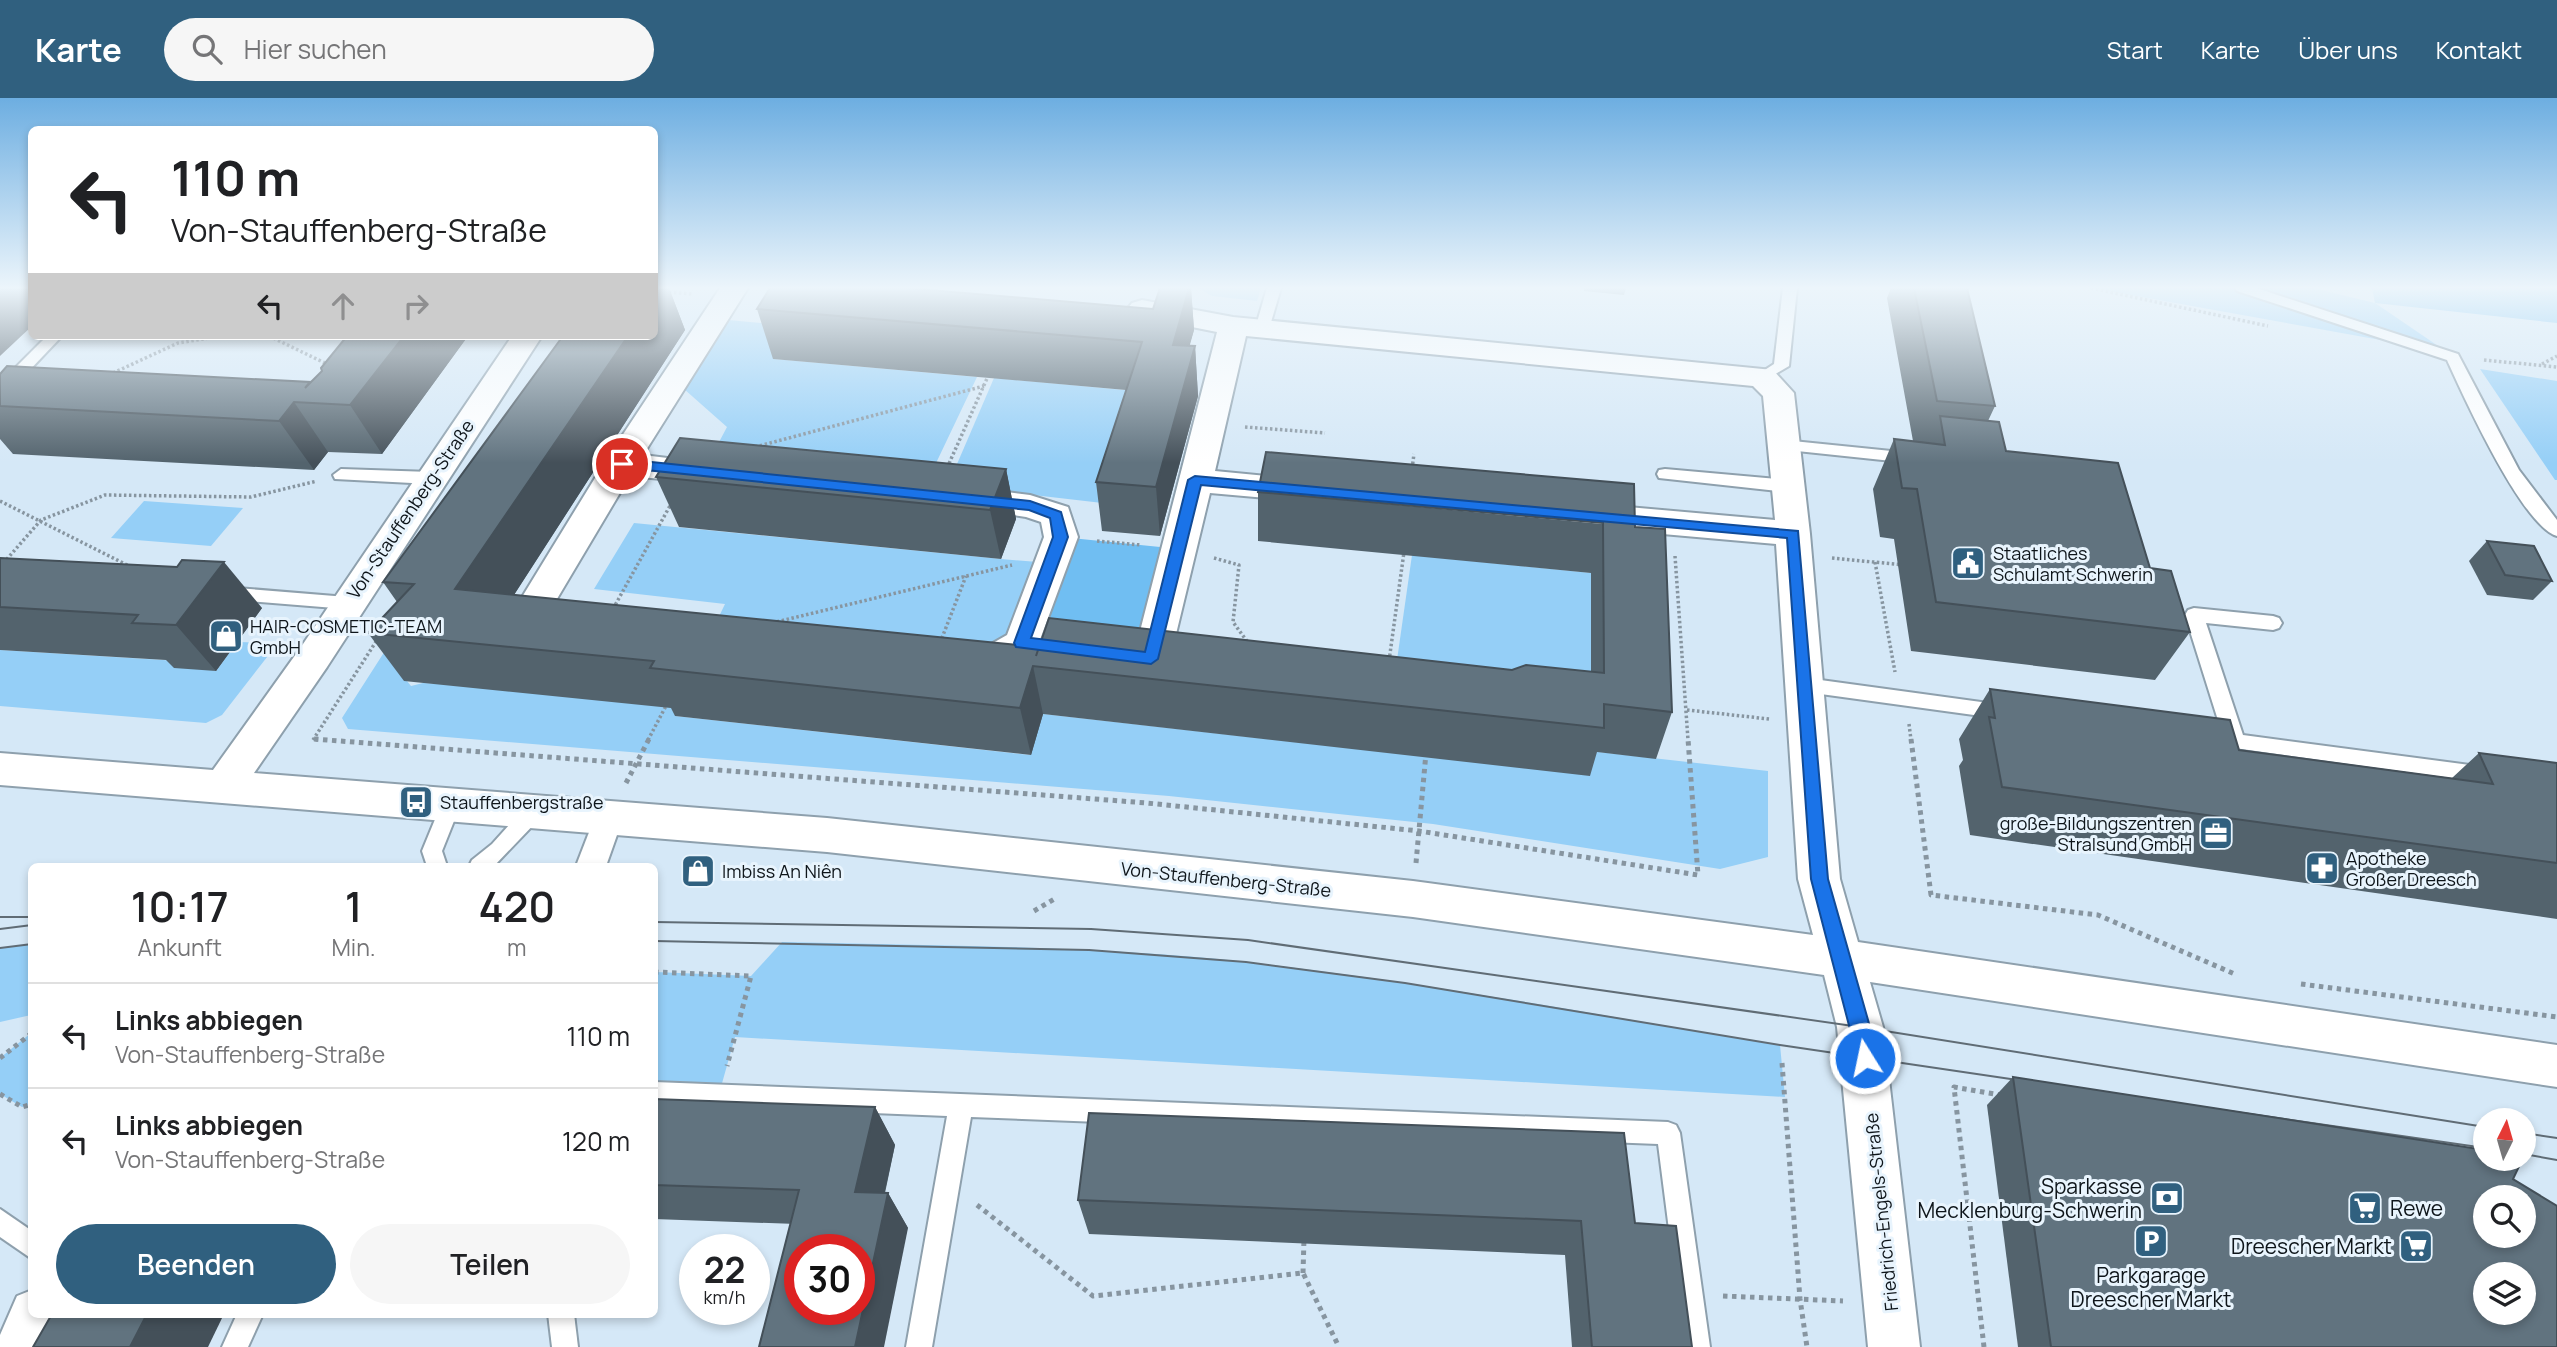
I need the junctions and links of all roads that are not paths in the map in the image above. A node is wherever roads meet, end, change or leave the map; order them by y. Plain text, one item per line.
1 (46, 346) edge
2 (520, 346) edge
3 (697, 346) edge
4 (1241, 346) edge
5 (1440, 346) edge
6 (1783, 346) edge
7 (2420, 346) edge
8 (1762, 377) junction
9 (4, 397) edge
10 (1783, 444) junction
11 (1933, 460) edge
12 (746, 462) edge
13 (622, 464) junction
14 (1665, 474) dead end
15 (341, 475) road end
16 (431, 478) junction
17 (1195, 480) junction
18 (1788, 486) junction
19 (935, 494) edge
20 (1343, 494) edge
21 (1548, 512) edge
22 (2557, 530) edge
23 (1794, 544) junction
24 (212, 593) edge
25 (347, 603) junction
26 (2273, 623) dead end
27 (601, 632) edge
28 (1022, 643) junction
29 (1060, 648) edge
30 (1099, 652) edge
31 (1151, 659) junction
32 (933, 662) edge
33 (1191, 664) edge
34 (1806, 685) junction
35 (2022, 714) edge
36 (2195, 737) edge
37 (2235, 742) junction
38 (0, 769) edge
39 (2502, 777) edge
40 (223, 787) junction
41 (450, 806) junction
42 (533, 812) junction
43 (608, 818) junction
44 (435, 863) edge
45 (483, 863) edge
46 (592, 863) edge
47 (1842, 960) junction
48 (2557, 1066) edge
49 (658, 1093) edge
50 (961, 1104) junction
51 (0, 1221) edge
52 (28, 1244) edge
53 (33, 1318) edge
54 (248, 1318) edge
55 (561, 1318) edge
56 (1892, 1325) edge
57 (21, 1347) edge
58 (235, 1347) edge
59 (565, 1347) edge
60 (919, 1347) edge
61 (1697, 1347) edge

1 - 9 lane
2 - 16 street, Von-Stauffenberg-Straße
3 - 13 street
4 - 17 street
5 - 8 street
6 - 8 lane
7 - 22 lane
8 - 10 street, Friedrich-Engels-Straße
10 - 11 lane
10 - 18 street, Friedrich-Engels-Straße
12 - 13 street
13 - 27 street
14 - 18 lane
15 - 16 lane
16 - 25 street, Von-Stauffenberg-Straße
17 - 20 street
17 - 31 street
18 - 23 street, Friedrich-Engels-Straße
19 - 28 street
21 - 23 street
23 - 34 street, Friedrich-Engels-Straße
24 - 25 lane
25 - 40 street, Von-Stauffenberg-Straße
26 - 37 lane
28 - 29 street
28 - 32 street
30 - 31 street
31 - 33 street
34 - 35 lane
34 - 47 street, Friedrich-Engels-Straße
36 - 37 lane
37 - 39 lane
38 - 40 street, Von-Stauffenberg-Straße
40 - 41 street, Von-Stauffenberg-Straße
41 - 42 street, Von-Stauffenberg-Straße
41 - 44 lane
42 - 43 street, Von-Stauffenberg-Straße
42 - 45 lane
43 - 46 street
43 - 47 street, Von-Stauffenberg-Straße
47 - 48 street
47 - 56 street, Friedrich-Engels-Straße
49 - 50 lane
50 - 60 lane
50 - 61 lane
51 - 52 lane
53 - 57 street
54 - 58 lane
55 - 59 lane

